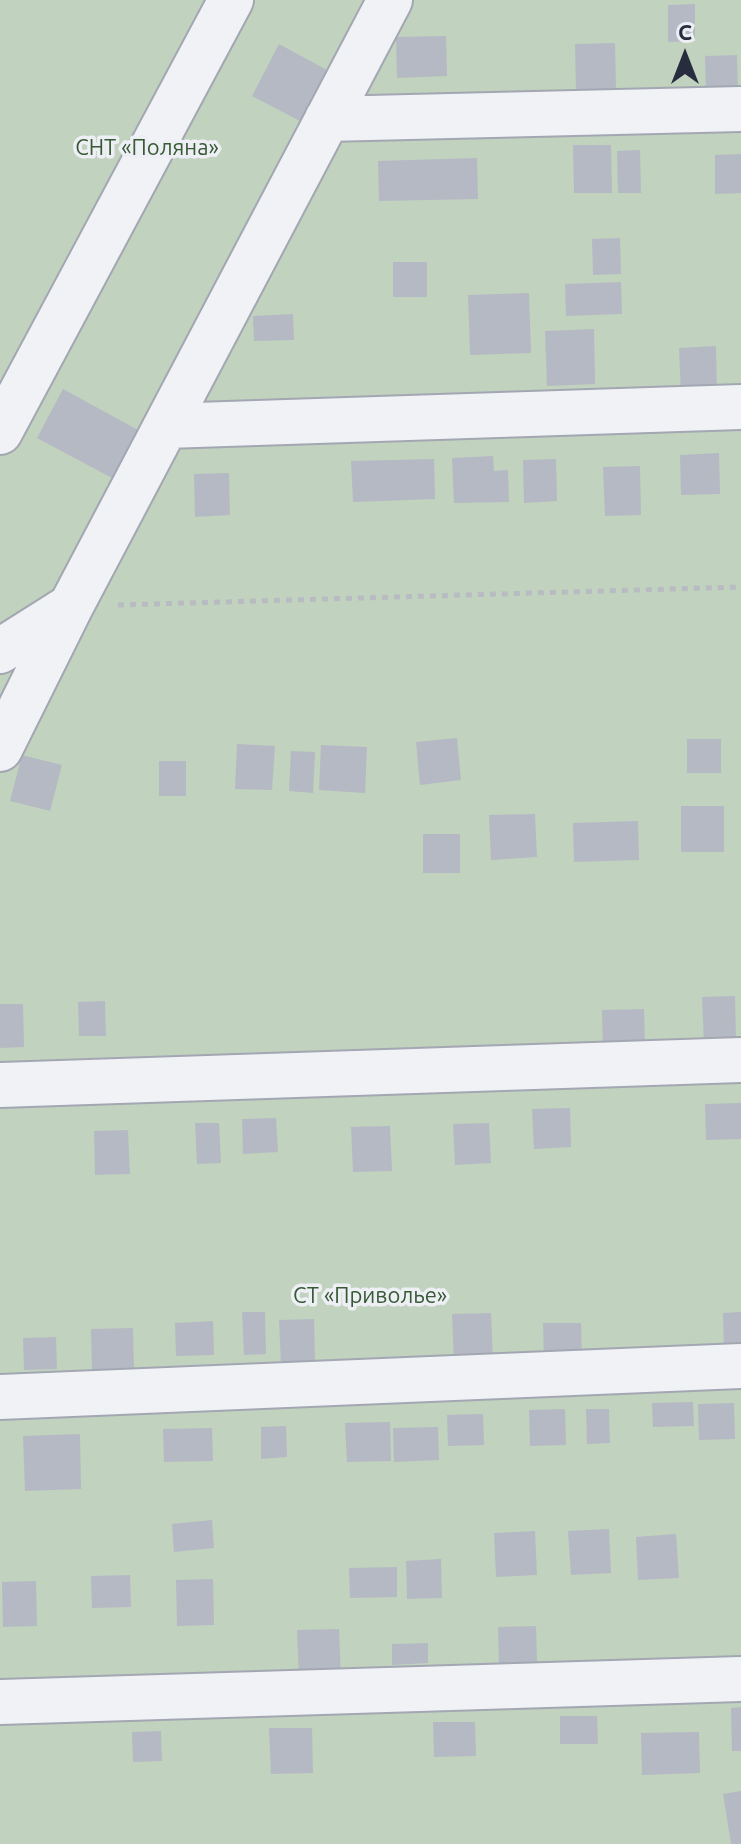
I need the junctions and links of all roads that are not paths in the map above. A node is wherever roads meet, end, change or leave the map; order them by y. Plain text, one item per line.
1 (231, 0) edge
2 (390, 0) edge
3 (741, 109) edge
4 (327, 119) junction
5 (741, 407) edge
6 (166, 426) junction
7 (0, 432) edge
8 (71, 606) junction
9 (0, 651) edge
10 (0, 658) edge
11 (26, 696) junction
12 (0, 749) edge
13 (741, 1060) edge
14 (0, 1085) edge
15 (741, 1366) edge
16 (0, 1397) edge
17 (741, 1679) edge
18 (0, 1702) edge

1 - 7 street
2 - 4 street
3 - 4 street
4 - 6 street
5 - 6 street
6 - 8 street
8 - 9 street
8 - 11 street
10 - 11 street
11 - 12 street
13 - 14 street
15 - 16 street
17 - 18 street

